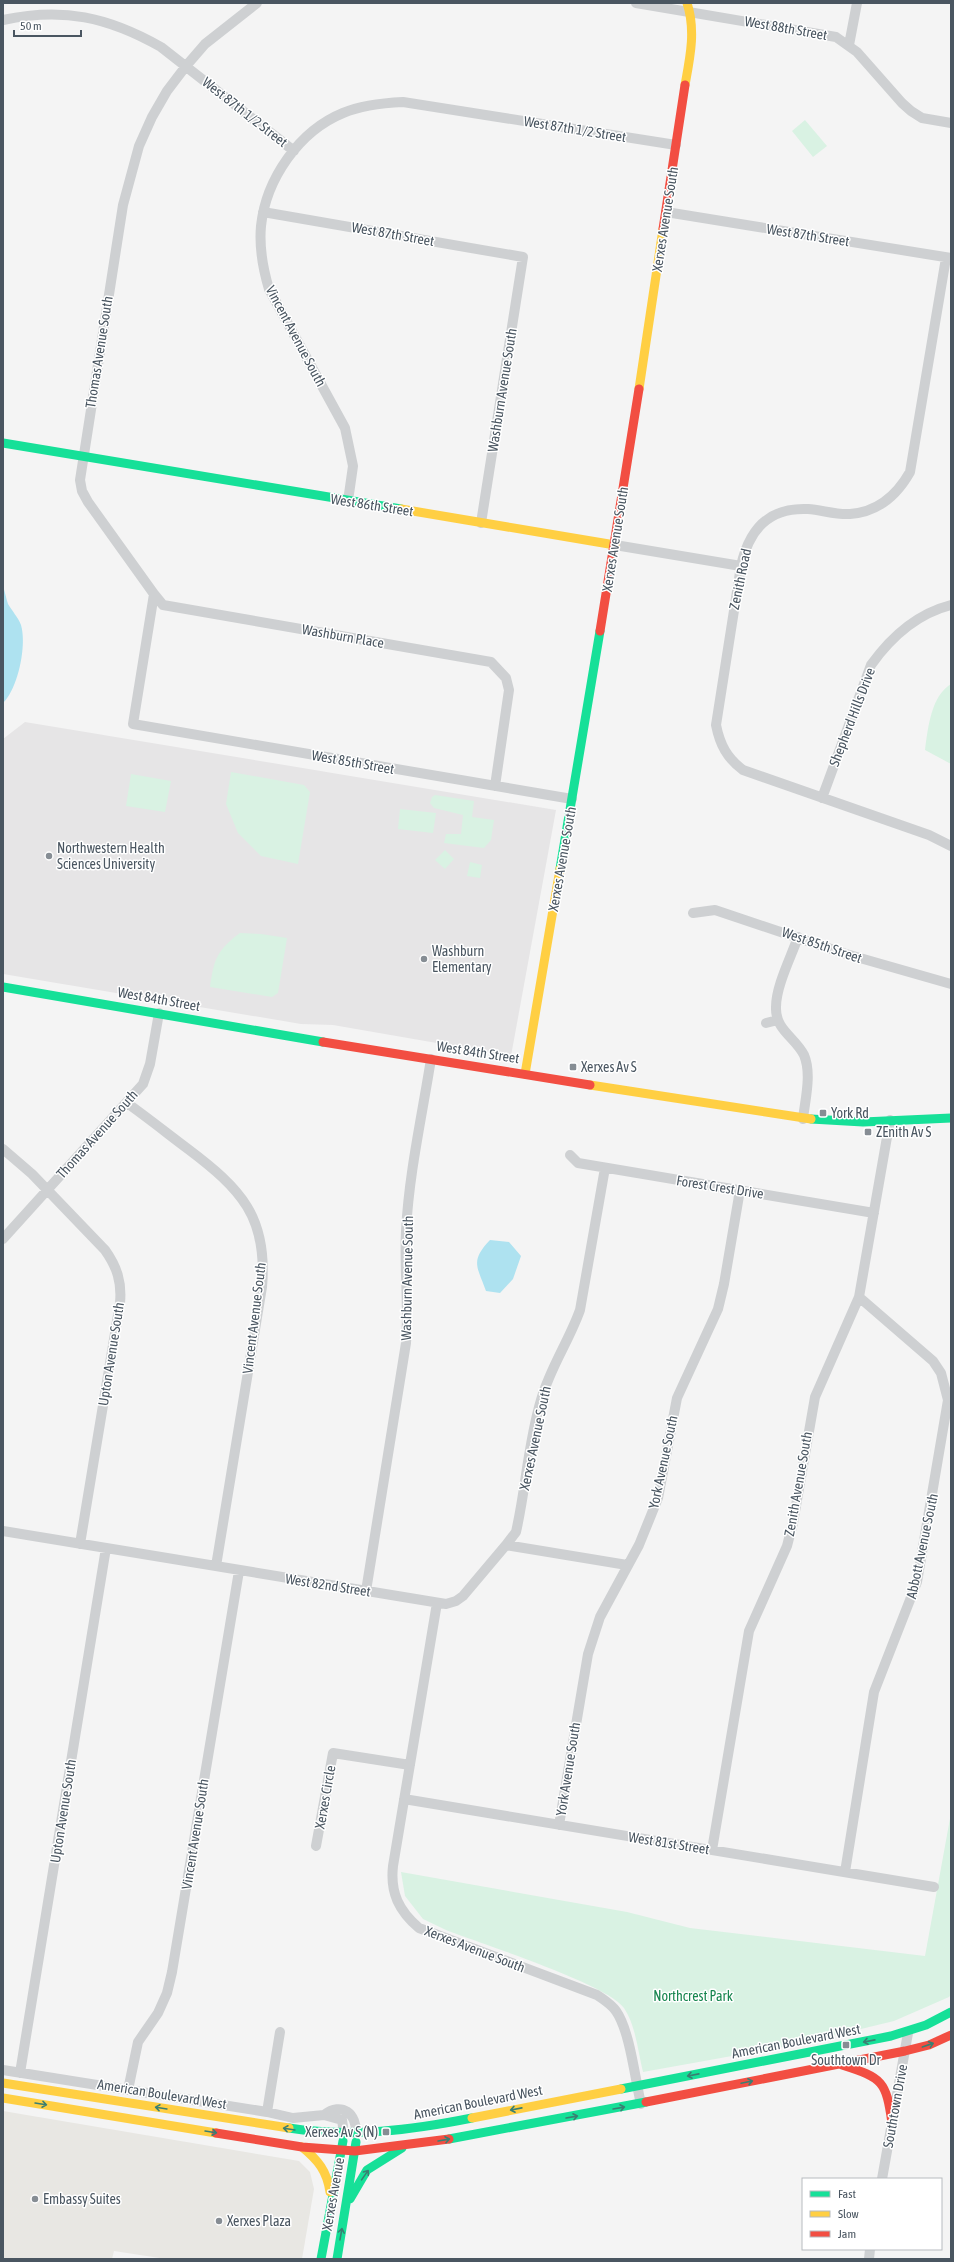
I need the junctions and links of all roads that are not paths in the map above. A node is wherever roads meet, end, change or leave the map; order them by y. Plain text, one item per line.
1 (257, 3) edge
2 (636, 3) edge
3 (857, 3) edge
4 (688, 7) edge
5 (3, 20) edge
6 (850, 45) junction
7 (186, 66) junction
8 (951, 124) edge
9 (676, 146) junction
10 (294, 151) junction
11 (263, 212) junction
12 (666, 212) junction
13 (523, 257) joint
14 (948, 258) edge
15 (3, 443) edge
16 (82, 456) junction
17 (348, 501) junction
18 (481, 523) junction
19 (615, 545) junction
20 (741, 566) junction
21 (154, 594) junction
22 (951, 605) edge
23 (495, 786) junction
24 (822, 798) junction
25 (572, 799) junction
26 (951, 846) edge
27 (693, 913) dead end
28 (798, 937) junction
29 (951, 984) edge
30 (3, 987) edge
31 (159, 1013) junction
32 (778, 1020) junction
33 (766, 1023) dead end
34 (431, 1059) junction
35 (525, 1074) junction
36 (127, 1103) junction
37 (951, 1118) edge
38 (803, 1119) junction
39 (890, 1120) junction
40 (3, 1149) edge
41 (570, 1155) dead end
42 (604, 1168) junction
43 (47, 1189) junction
44 (740, 1190) junction
45 (874, 1213) junction
46 (3, 1239) edge
47 (859, 1297) junction
48 (3, 1531) edge
49 (80, 1544) junction
50 (506, 1545) junction
51 (106, 1548) junction
52 (628, 1565) junction
53 (216, 1566) junction
54 (239, 1571) junction
55 (366, 1591) junction
56 (437, 1603) junction
57 (410, 1765) junction
58 (404, 1799) junction
59 (559, 1825) junction
60 (316, 1846) dead end
61 (712, 1850) junction
62 (845, 1872) junction
63 (934, 1887) dead end
64 (951, 2012) edge
65 (280, 2032) dead end
66 (908, 2032) junction
67 (951, 2035) edge
68 (905, 2051) junction
69 (840, 2064) junction
70 (3, 2070) edge
71 (20, 2073) junction
72 (3, 2083) edge
73 (636, 2086) junction
74 (128, 2090) junction
75 (3, 2098) edge
76 (641, 2104) junction
77 (267, 2112) junction
78 (324, 2115) junction
79 (892, 2123) junction
80 (344, 2133) junction
81 (356, 2134) junction
82 (405, 2146) junction
83 (302, 2147) junction
84 (341, 2150) junction
85 (355, 2151) junction
86 (882, 2178) edge
87 (331, 2200) junction
88 (346, 2208) junction
89 (321, 2259) edge
90 (337, 2259) edge

1 - 7 street, Thomas Avenue South
2 - 4 street, West 88th Street
3 - 6 street
4 - 6 street, West 88th Street
4 - 9 street, Xerxes Avenue South
5 - 7 street, West 87th 1/2 Street
6 - 8 street, West 88th Street
7 - 10 street, West 87th 1/2 Street
7 - 16 street, Thomas Avenue South
9 - 10 street, West 87th 1/2 Street
9 - 12 street, Xerxes Avenue South
10 - 11 street, Vincent Avenue South
11 - 13 street, West 87th Street
11 - 17 street, Vincent Avenue South
12 - 14 street, West 87th Street
12 - 19 street, Xerxes Avenue South
13 - 18 street, Washburn Avenue South
14 - 20 street, Zenith Road
15 - 16 street, West 86th Street
16 - 17 street, West 86th Street
16 - 21 street, Thomas Avenue South
17 - 18 street, West 86th Street
18 - 19 street, West 86th Street
19 - 20 street, West 86th Street
19 - 25 street, Xerxes Avenue South
20 - 24 street, Zenith Road
21 - 23 street, Washburn Place
21 - 23 street, West 85th Street
22 - 24 street, Shepherd Hills Drive
23 - 25 street, West 85th Street
24 - 26 street, Zenith Road
25 - 35 street, Xerxes Avenue South
27 - 28 street, West 85th Street
28 - 29 street, West 85th Street
28 - 32 street
30 - 31 street, West 84th Street
31 - 34 street, West 84th Street
31 - 36 street, Thomas Avenue South
32 - 33 street
32 - 38 street
34 - 35 street, West 84th Street
34 - 55 street, Washburn Avenue South
35 - 38 street, West 84th Street
36 - 43 street, Thomas Avenue South
36 - 53 street, Vincent Avenue South
37 - 39 street, West 84th Street
38 - 39 street, West 84th Street
39 - 45 street, Zenith Avenue South
40 - 43 street, Upton Avenue South
41 - 42 street, Forest Crest Drive
42 - 44 street, Forest Crest Drive
42 - 50 street, Xerxes Avenue South
43 - 46 street, Thomas Avenue South
43 - 49 street, Upton Avenue South
44 - 45 street, Forest Crest Drive
44 - 52 street, York Avenue South
45 - 47 street, Zenith Avenue South
47 - 61 street, Zenith Avenue South
47 - 62 street, Abbott Avenue South
48 - 49 street, West 82nd Street
49 - 51 street, West 82nd Street
50 - 52 street
50 - 56 street, West 82nd Street
51 - 53 street, West 82nd Street
51 - 71 street, Upton Avenue South
52 - 59 street, York Avenue South
53 - 54 street, West 82nd Street
54 - 55 street, West 82nd Street
54 - 74 street, Vincent Avenue South
55 - 56 street, West 82nd Street
56 - 57 street, Xerxes Avenue South
57 - 58 street, Xerxes Avenue South
57 - 60 street, Xerxes Circle
58 - 59 street, West 81st Street
58 - 73 street, Xerxes Avenue South
59 - 61 street, West 81st Street
61 - 62 street, West 81st Street
62 - 63 street, West 81st Street
64 - 66 street, American Boulevard West
65 - 77 street
66 - 68 street, Southtown Drive
66 -> 73 street, American Boulevard West
68 -> 67 street, American Boulevard West
68 - 69 street, American Boulevard West
68 - 79 street, Southtown Drive
76 -> 69 street, American Boulevard West
69 - 79 street
70 - 71 street
71 - 74 street
80 -> 72 street, American Boulevard West
73 - 76 street, Xerxes Avenue South
73 -> 81 street, American Boulevard West
74 - 77 street
75 -> 83 street, American Boulevard West
82 -> 76 street, American Boulevard West
77 - 78 street
78 - 80 street
78 - 81 street
79 - 86 street, Southtown Drive
80 - 81 street, American Boulevard West
80 - 84 street
81 - 85 street, Xerxes Avenue
82 - 85 street, American Boulevard West
88 -> 82 street
83 - 84 street, American Boulevard West
83 - 87 street
84 - 85 street, American Boulevard West
84 - 87 street
85 - 88 street, Xerxes Avenue
87 - 89 street
90 -> 88 street, Xerxes Avenue

